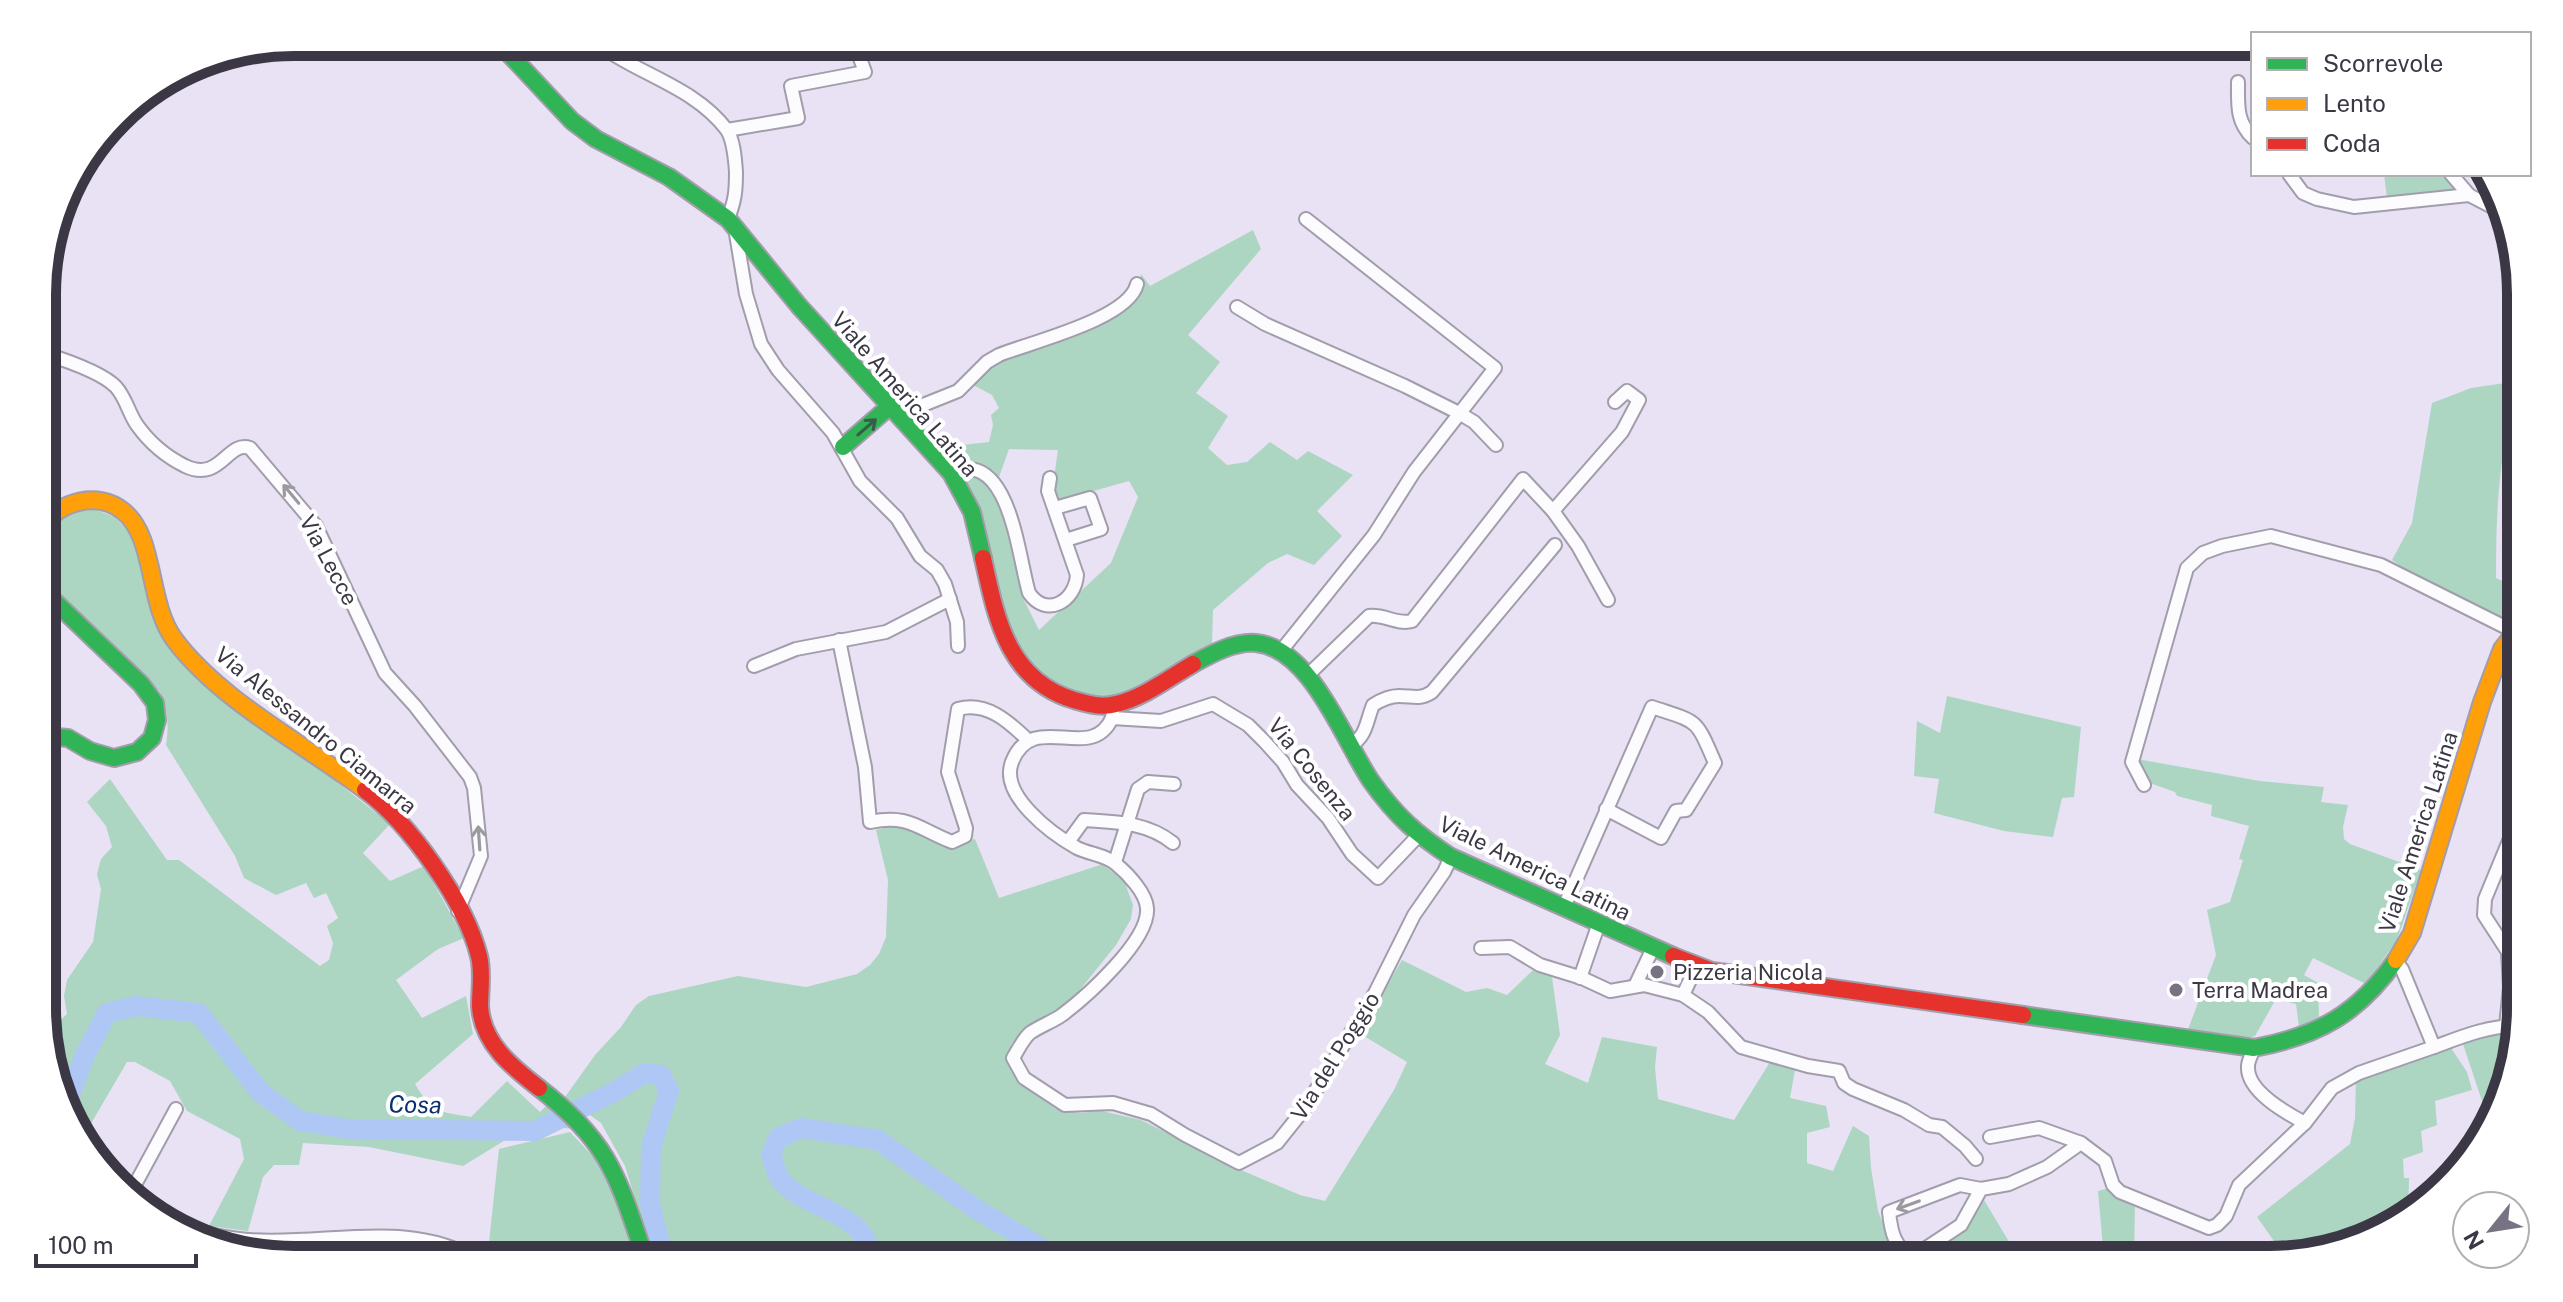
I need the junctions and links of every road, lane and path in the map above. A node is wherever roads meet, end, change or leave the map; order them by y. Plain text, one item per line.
1 (512, 57) edge
2 (617, 57) edge
3 (859, 57) edge
4 (2238, 82) dead end
5 (727, 130) junction
6 (2251, 136) edge
7 (2290, 176) edge
8 (2453, 176) edge
9 (2469, 195) junction
10 (2490, 206) edge
11 (1306, 219) dead end
12 (732, 223) junction
13 (1137, 284) dead end
14 (1237, 307) dead end
15 (57, 359) edge
16 (1615, 402) dead end
17 (894, 410) junction
18 (1459, 413) junction
19 (1496, 445) dead end
20 (843, 447) junction
21 (951, 473) junction
22 (1050, 478) dead end
23 (1055, 508) junction
24 (57, 510) edge
25 (1553, 511) junction
26 (1066, 540) junction
27 (1555, 545) dead end
28 (950, 599) junction
29 (1608, 600) dead end
30 (57, 603) edge
31 (2507, 624) edge
32 (839, 640) junction
33 (2507, 642) edge
34 (958, 646) dead end
35 (1281, 651) junction
36 (754, 666) dead end
37 (1308, 675) junction
38 (1113, 712) junction
39 (56, 737) edge
40 (1028, 740) junction
41 (1350, 746) junction
42 (1174, 784) dead end
43 (2144, 785) dead end
44 (1606, 809) junction
45 (1126, 823) junction
46 (1418, 836) junction
47 (1068, 842) junction
48 (1173, 843) dead end
49 (2507, 846) edge
50 (1451, 857) junction
51 (1115, 862) junction
52 (1564, 907) junction
53 (458, 911) junction
54 (1599, 923) junction
55 (1481, 948) dead end
56 (1653, 948) junction
57 (2507, 950) edge
58 (2397, 963) junction
59 (1697, 965) junction
60 (1580, 978) junction
61 (1635, 986) junction
62 (1683, 995) junction
63 (2506, 1027) edge
64 (2434, 1047) junction
65 (2254, 1048) junction
66 (176, 1109) dead end
67 (2305, 1123) junction
68 (1990, 1137) dead end
69 (2081, 1143) junction
70 (1976, 1159) dead end
71 (135, 1185) edge
72 (1981, 1189) junction
73 (268, 1244) edge
74 (1898, 1245) edge
75 (1933, 1245) edge
76 (448, 1246) edge
77 (641, 1246) edge

1 - 12 main road, Viale America Latina
2 - 5 street
3 - 5 street
4 - 6 street
5 - 12 street
7 - 9 street
8 - 9 street
9 - 10 street
11 - 18 street
12 - 17 main road, Viale America Latina
12 - 20 street
13 - 17 street
14 - 18 street
53 -> 15 street, Via Lecce
16 - 25 street
20 -> 17 main road
17 - 21 main road, Viale America Latina
18 - 19 street
18 - 35 street
20 - 28 street
21 - 26 street
21 - 38 main road, Viale America Latina
22 - 23 street
23 - 26 street
23 - 26 street
24 - 53 main road, Via Alessandro Ciamarra
25 - 29 street
25 - 37 street
27 - 41 street
28 - 32 street
28 - 34 street
30 - 39 main road
31 - 43 street
32 - 36 street
32 - 40 street
33 - 58 main road, Viale America Latina
35 - 37 main road, Viale America Latina
35 - 38 main road
37 - 41 main road, Viale America Latina
38 - 40 street
38 - 46 street, Via Cosenza
40 - 47 street
41 - 46 main road, Viale America Latina
42 - 45 street
44 - 44 street
44 - 52 street
45 - 47 street
45 - 48 street
45 - 51 street
46 - 50 main road, Viale America Latina
47 - 51 street
49 - 57 street
50 - 51 street, Via del Poggio
50 - 52 main road, Viale America Latina
52 - 54 main road, Viale America Latina
53 - 77 main road, Via Alessandro Ciamarra
54 - 56 main road, Viale America Latina
54 - 60 street
55 - 60 street
56 - 59 main road, Viale America Latina
56 - 61 street
58 - 64 street
58 - 65 main road, Viale America Latina
59 - 62 street
59 - 65 main road, Viale America Latina
60 - 61 street
61 - 62 street
62 - 70 street
63 - 64 street
64 - 67 street
65 - 67 street
66 - 71 street
67 - 69 street
68 - 69 street
69 - 72 street
72 -> 74 street
75 -> 72 street
73 - 76 street

